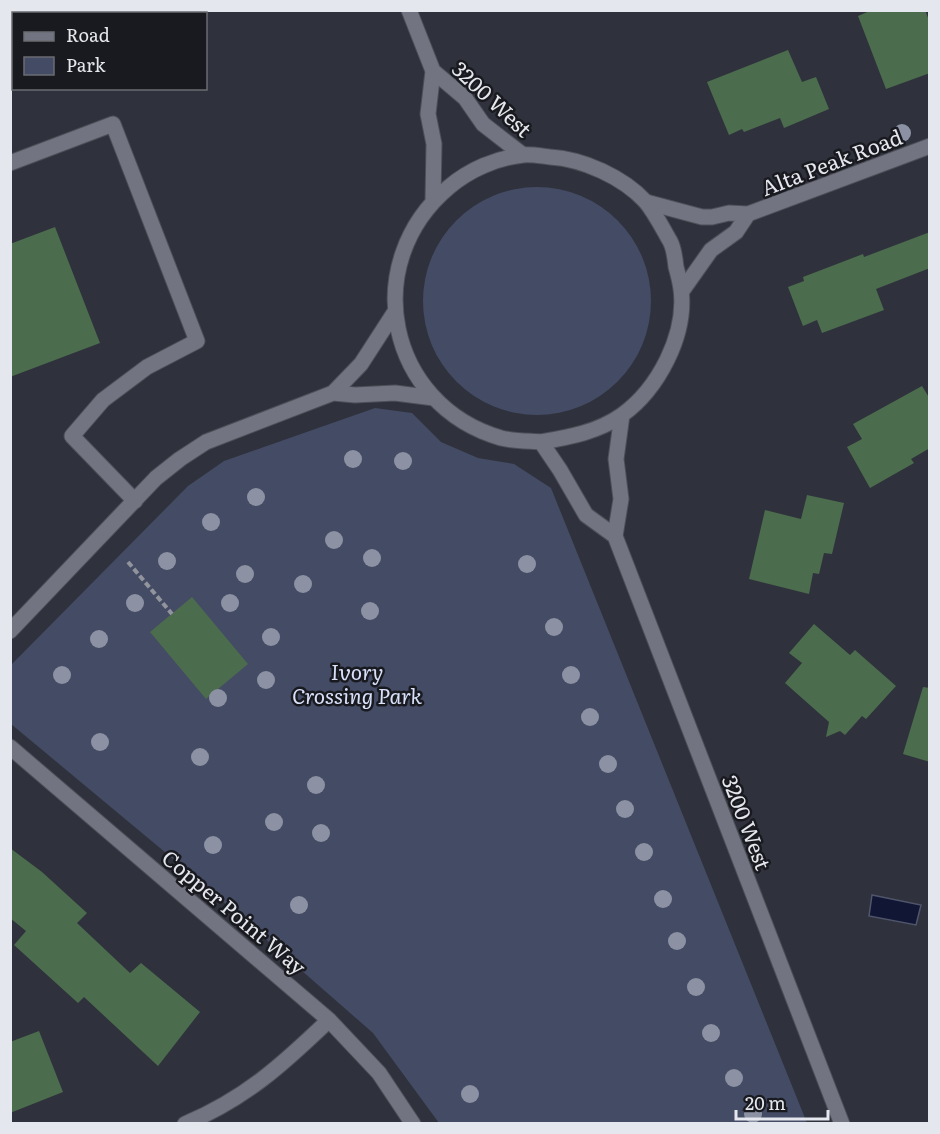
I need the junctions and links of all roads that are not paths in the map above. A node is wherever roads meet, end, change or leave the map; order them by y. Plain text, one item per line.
1 (410, 10) edge
2 (434, 72) junction
3 (930, 146) edge
4 (523, 155) junction
5 (10, 163) edge
6 (433, 200) junction
7 (646, 202) junction
8 (748, 214) junction
9 (682, 291) junction
10 (394, 313) junction
11 (333, 393) junction
12 (434, 398) junction
13 (622, 415) junction
14 (542, 442) junction
15 (135, 501) junction
16 (615, 536) junction
17 (10, 631) edge
18 (10, 747) edge
19 (329, 1020) junction
20 (184, 1124) edge
21 (413, 1124) edge
22 (842, 1124) edge

1 - 2 street, 3200 West
2 - 4 street, 3200 West
2 - 6 street, 3200 West
3 - 8 street, Alta Peak Road
4 - 6 street, 3200 West
4 - 7 street, 3200 West
5 - 15 street
6 - 10 street, 3200 West
7 - 8 street, Alta Peak Road
7 - 9 street, 3200 West
8 - 9 street, Alta Peak Road
9 - 13 street, 3200 West
10 - 11 street
10 - 12 street, 3200 West
11 - 12 street
11 - 15 street
12 - 14 street, 3200 West
13 - 14 street, 3200 West
13 - 16 street
14 - 16 street
15 - 17 street
16 - 22 street, 3200 West
18 - 19 street, Copper Point Way
19 - 20 street
19 - 21 street, Copper Point Way

